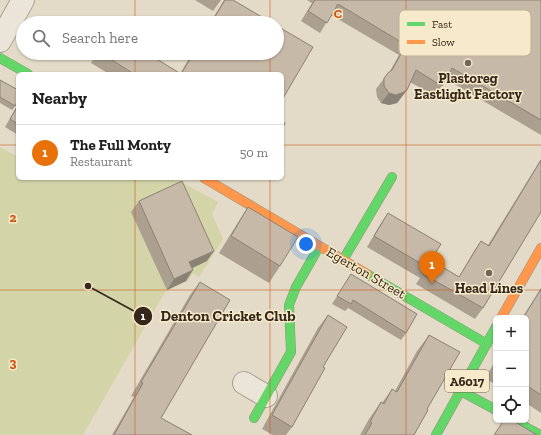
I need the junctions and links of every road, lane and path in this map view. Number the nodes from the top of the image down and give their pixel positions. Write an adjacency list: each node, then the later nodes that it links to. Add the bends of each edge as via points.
1 (23, 0): 2 (street)
2 (0, 41)
3 (0, 58): 4 (main road)
4 (24, 72)
5 (392, 177): 9 (main road)
6 (207, 180): 7 (main road, Egerton Street)
7 (319, 246): 9 (main road, Egerton Street); 15 (main road, via 296,287 290,305 291,352)
8 (541, 248): 10 (main road)
9 (343, 260): 12 (main road, Egerton Street)
10 (503, 315)
11 (493, 332): 12 (main road, A6017)
12 (486, 344): 14 (main road, A6017)
13 (244, 383): 15 (street)
14 (462, 391): 16 (main road); 19 (main road, A6017)
15 (266, 396): 17 (main road)
16 (493, 408)
17 (254, 418)
18 (518, 423): 20 (main road)
19 (436, 435)
20 (540, 435)

